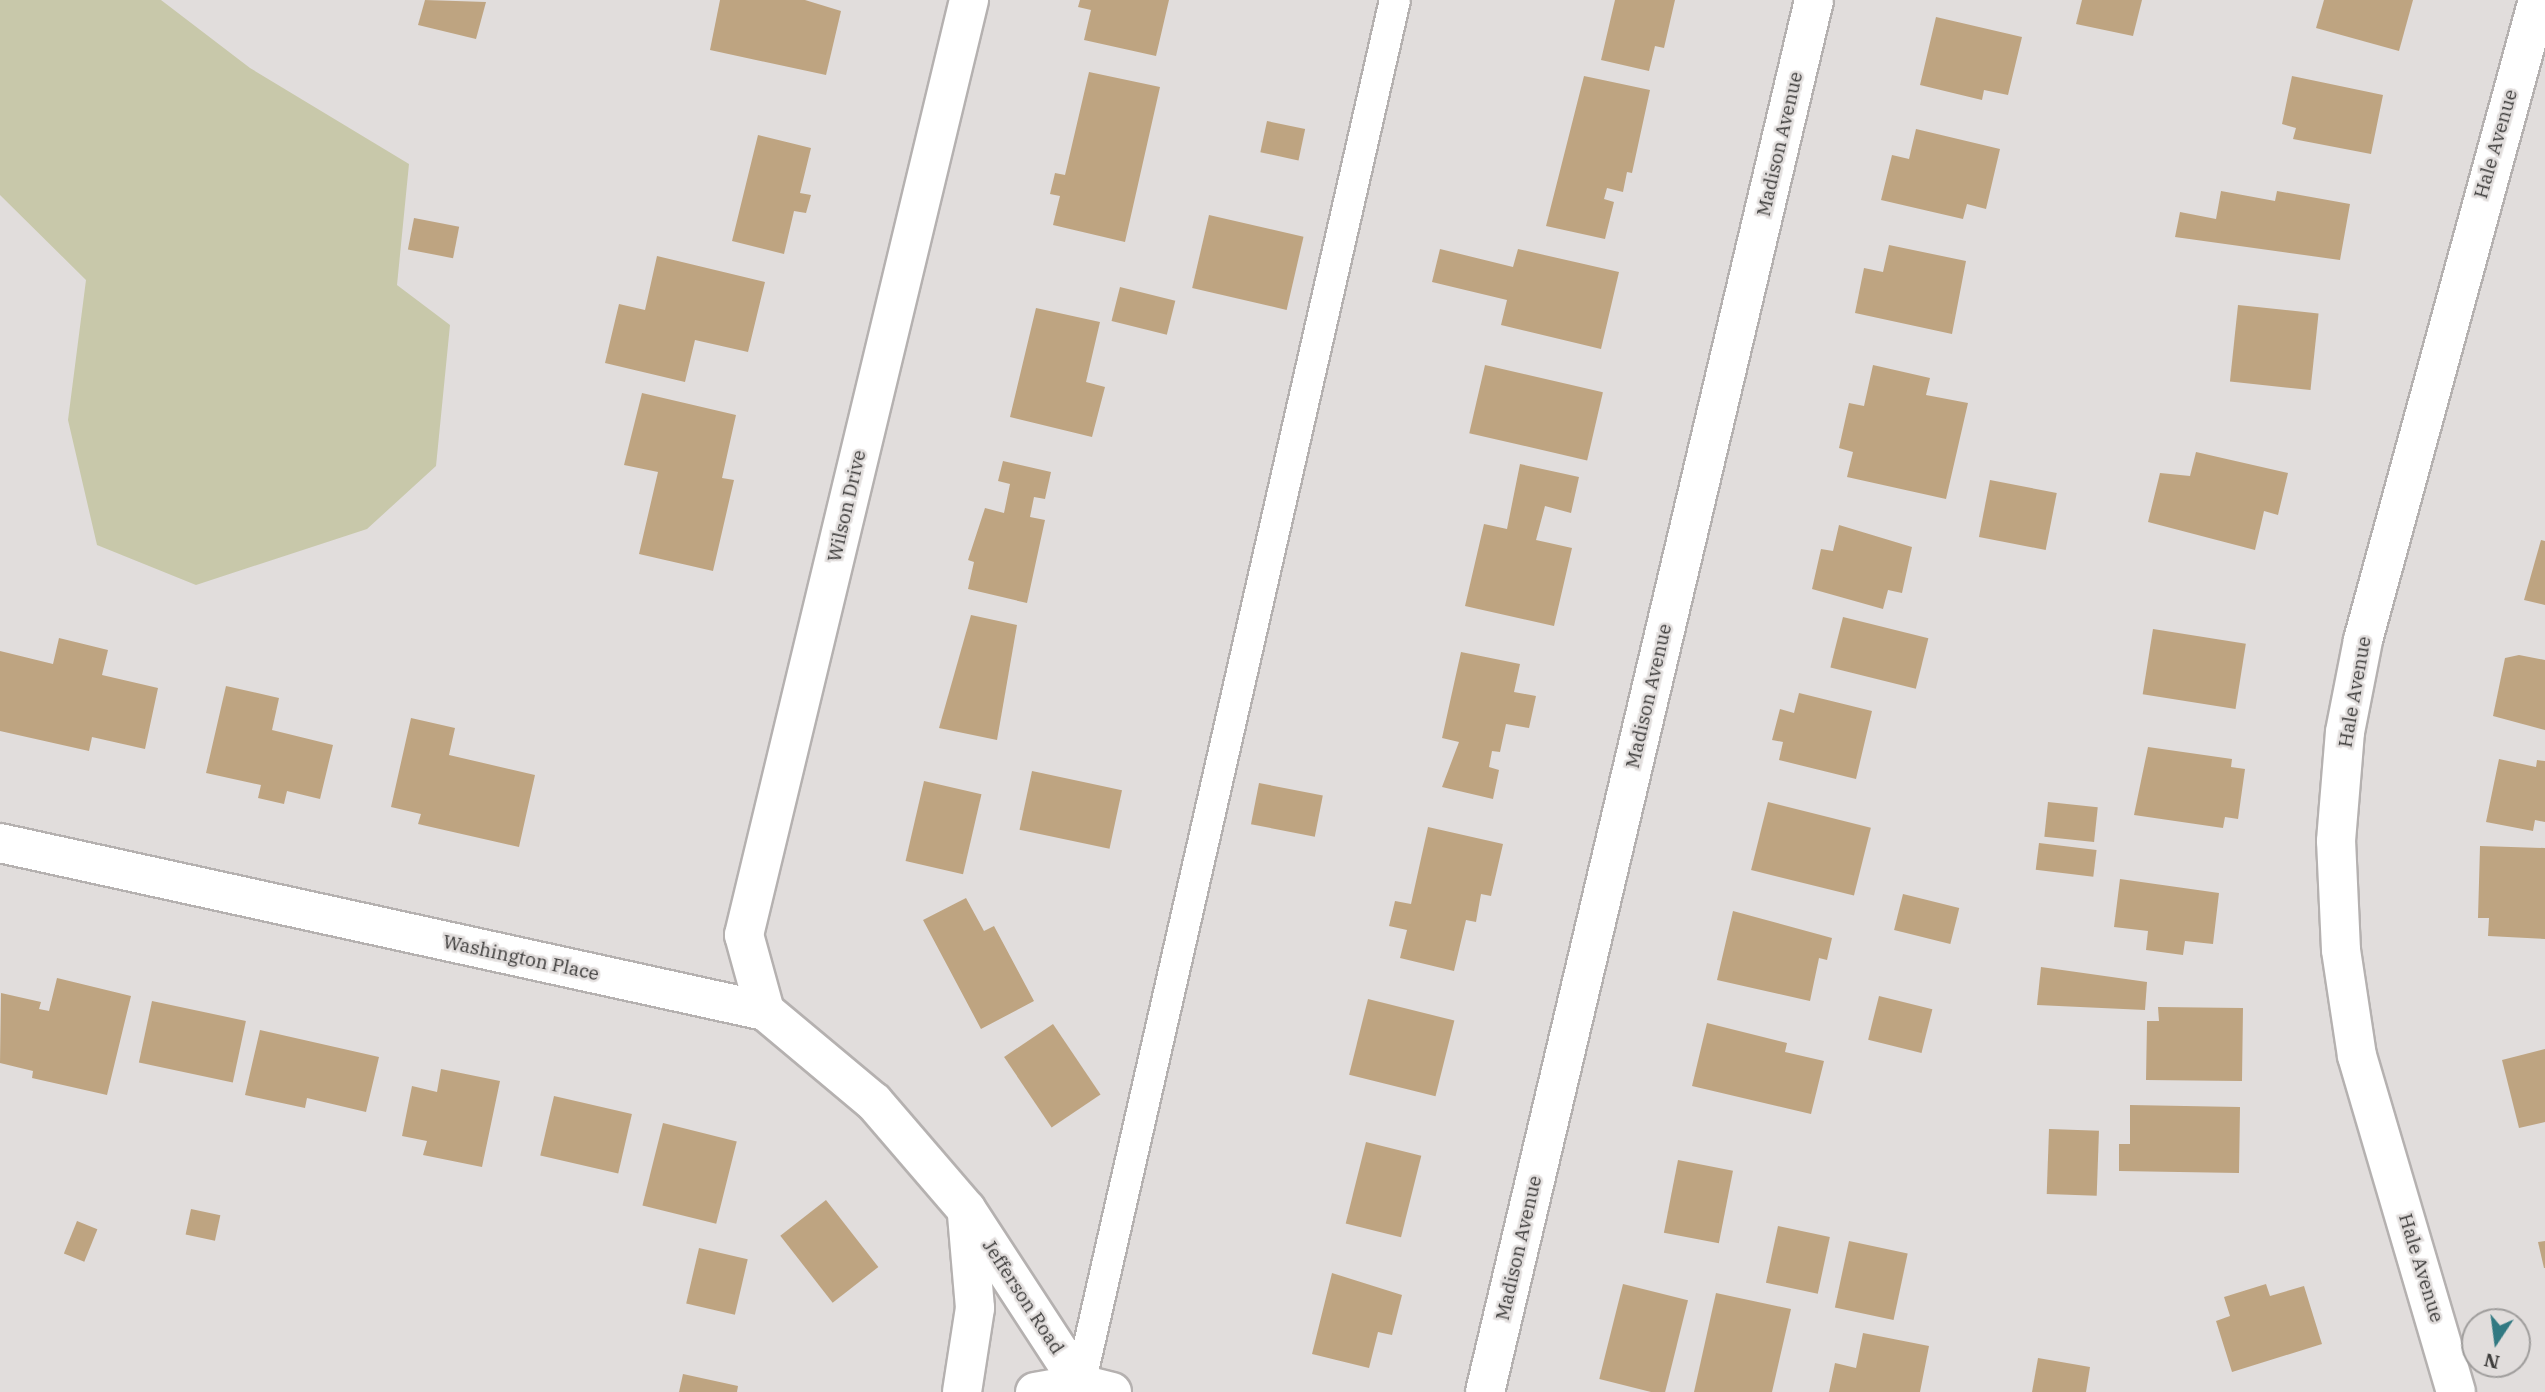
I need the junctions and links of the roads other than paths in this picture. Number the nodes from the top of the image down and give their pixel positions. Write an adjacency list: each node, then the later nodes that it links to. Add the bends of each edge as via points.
1 (969, 0): 6 (street, Wilson Drive, via 744,935)
2 (1395, 0): 8 (lane)
3 (1814, 0): 11 (street, Madison Avenue)
4 (2538, 0): 12 (street, Hale Avenue, via 2363,640 2345,732 2336,841 2341,950 2357,1056)
5 (0, 843): 6 (street, Washington Place)
6 (765, 1011): 7 (street, Washington Place, via 874,1102)
7 (967, 1209): 8 (street, Jefferson Road); 9 (street, via 975,1308)
8 (1096, 1388): 10 (street)
9 (961, 1392)
10 (1035, 1392)
11 (1485, 1392)
12 (2456, 1392)

